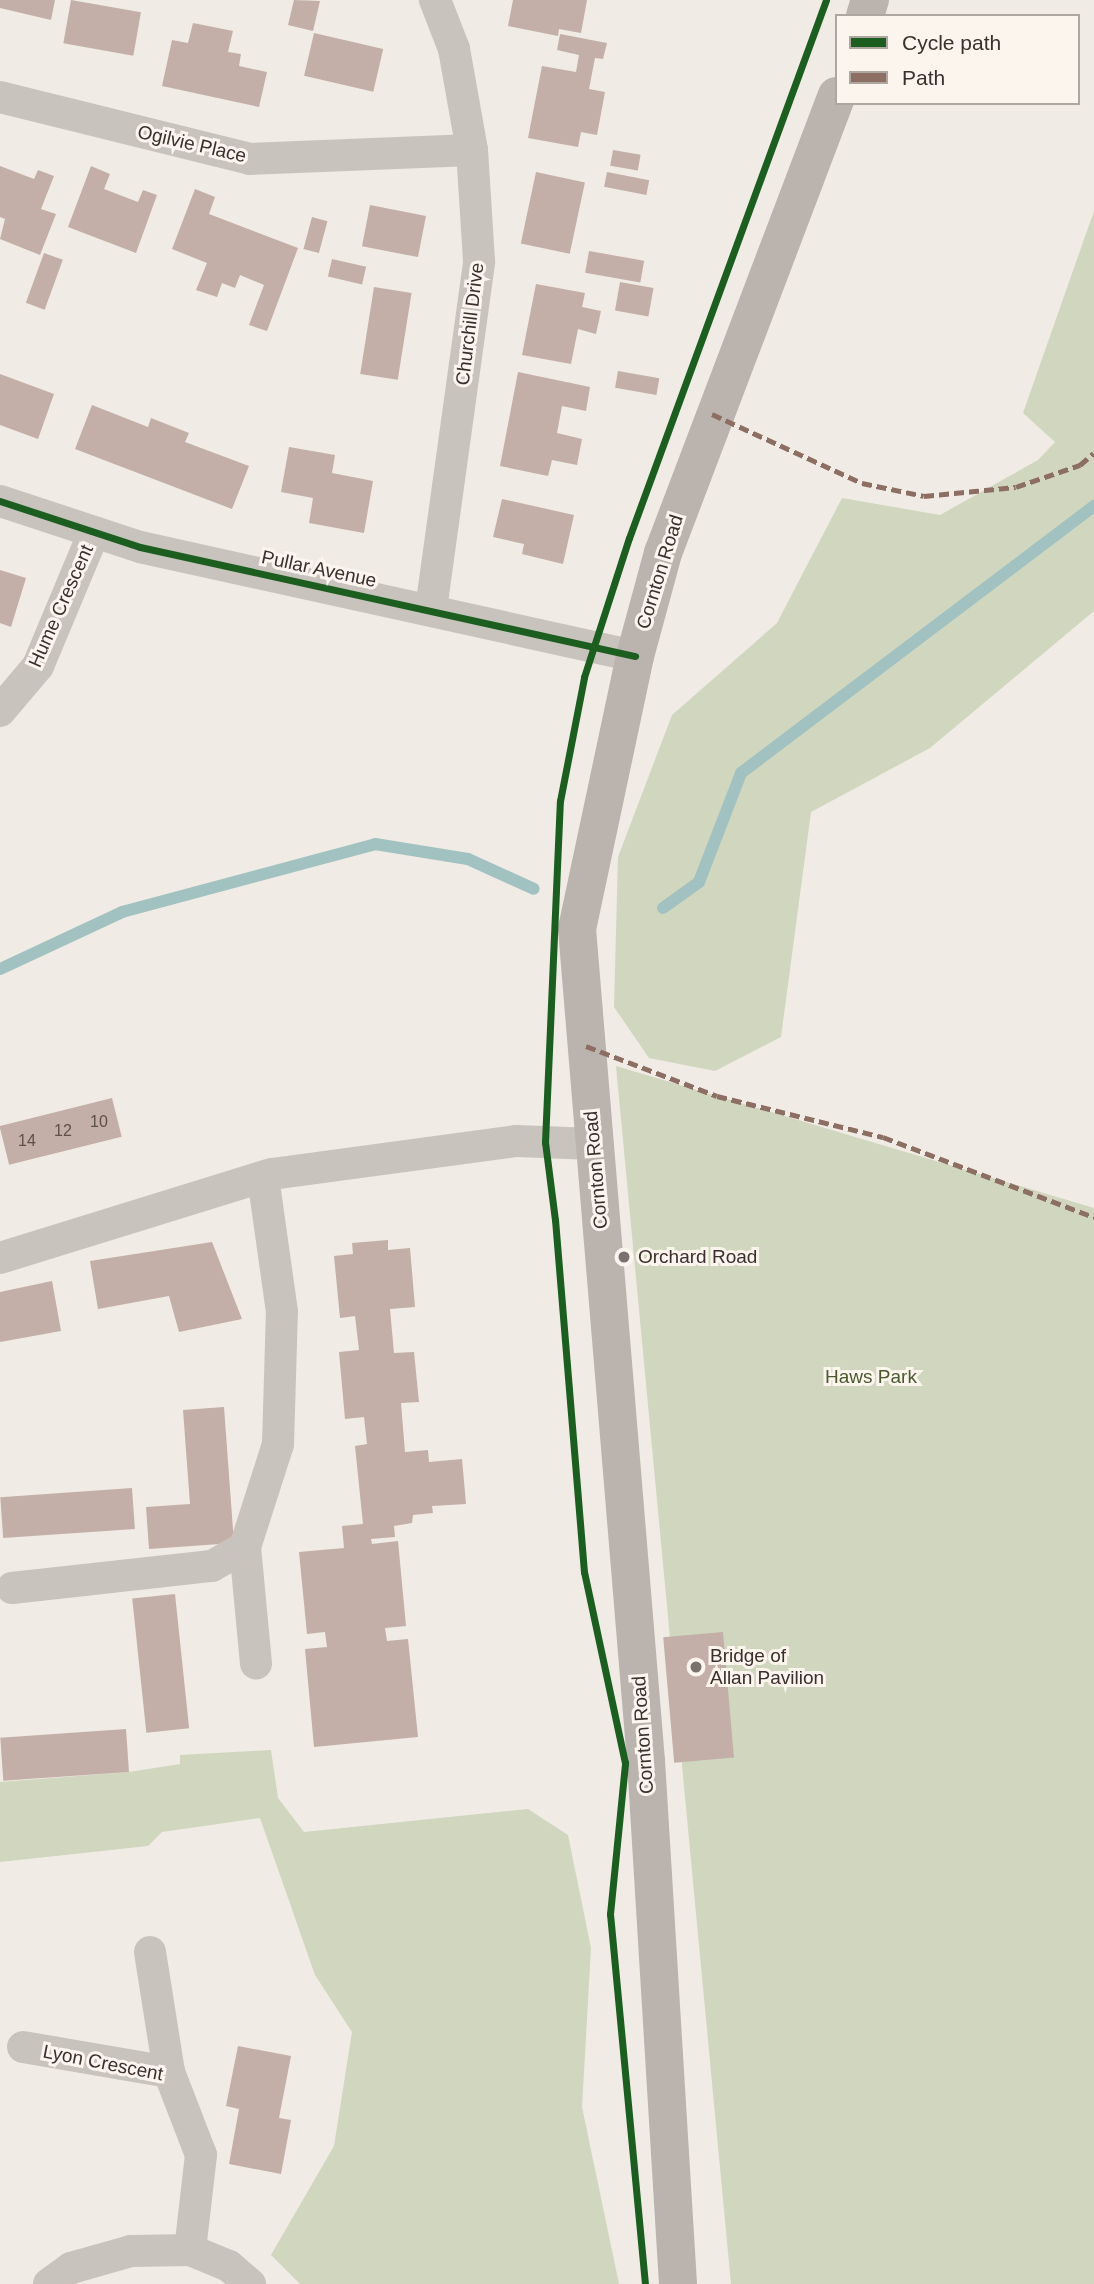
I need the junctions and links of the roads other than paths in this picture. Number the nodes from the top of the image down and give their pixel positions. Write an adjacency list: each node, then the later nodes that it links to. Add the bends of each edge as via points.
1 (435, 0): 4 (street, Churchill Drive, via 454,49)
2 (0, 97): 4 (street, Ogilvie Place, via 250,159)
3 (835, 101): 8 (main road, Cornton Road, via 699,452 663,554)
4 (472, 150): 7 (street, Churchill Drive, via 479,261)
5 (0, 500): 6 (street, Pullar Avenue)
6 (94, 531): 7 (street, Pullar Avenue, via 140,547); 9 (street, Hume Crescent, via 38,666)
7 (431, 609): 8 (street, Pullar Avenue)
8 (635, 656): 10 (main road, Cornton Road, via 577,929)
9 (0, 711)
10 (594, 1144): 11 (street, via 517,1141); 22 (main road, Cornton Road, via 646,1761)
11 (262, 1177): 12 (street); 13 (street, via 282,1312 278,1444)
12 (0, 1258)
13 (246, 1547): 14 (street, via 212,1566); 15 (street)
14 (12, 1588)
15 (256, 1663)
16 (150, 1952): 18 (street)
17 (23, 2047): 18 (street, Lyon Crescent)
18 (169, 2072): 19 (street, Lyon Crescent, via 201,2155)
19 (190, 2250): 20 (street, via 131,2252 71,2268); 21 (street, via 229,2266)
20 (49, 2284)
21 (250, 2284)
22 (678, 2284)

